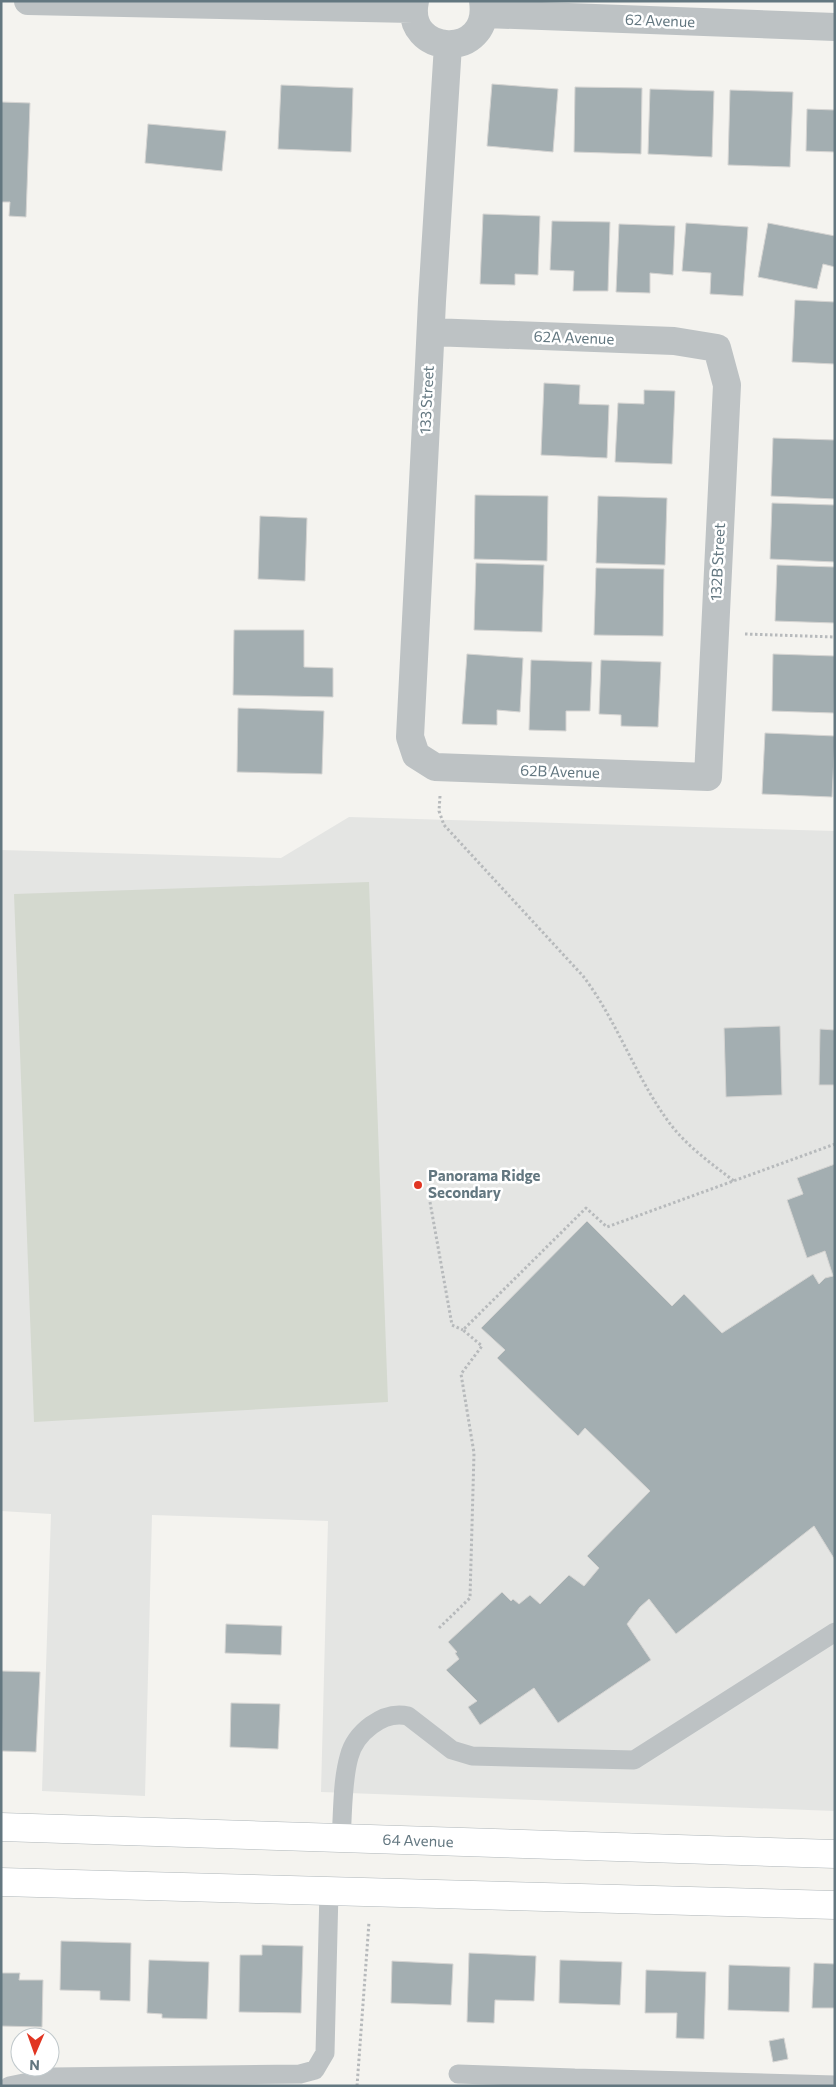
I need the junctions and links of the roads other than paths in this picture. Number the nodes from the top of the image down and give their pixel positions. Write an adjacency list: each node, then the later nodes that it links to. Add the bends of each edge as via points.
1 (28, 1): 2 (street)
2 (414, 5): 5 (street, via 415,20 428,38)
3 (484, 8): 4 (street, 62 Avenue); 5 (street, via 478,30 460,44)
4 (835, 27)
5 (448, 45): 6 (street, 133 Street)
6 (430, 332): 7 (street, 62A Avenue, via 674,341); 8 (street, 133 Street, via 410,737)
7 (716, 348): 9 (street, 132B Street, via 727,385)
8 (416, 755): 9 (street, 62B Avenue, via 436,767)
9 (708, 777)
10 (835, 1632): 12 (lane, via 634,1760 472,1756 452,1750 408,1716 400,1714 380,1719 366,1730 349,1755)
11 (1, 1827): 12 (main road, 64 Avenue)
12 (341, 1838): 13 (main road, 64 Avenue)
13 (835, 1854)
14 (1, 1882): 15 (main road)
15 (329, 1891): 16 (main road); 20 (lane, via 325,2053 314,2070 290,2074 52,2077)
16 (835, 1904)
17 (458, 2074): 18 (lane)
18 (574, 2082): 19 (lane)
19 (835, 2085)
20 (9, 2086)

